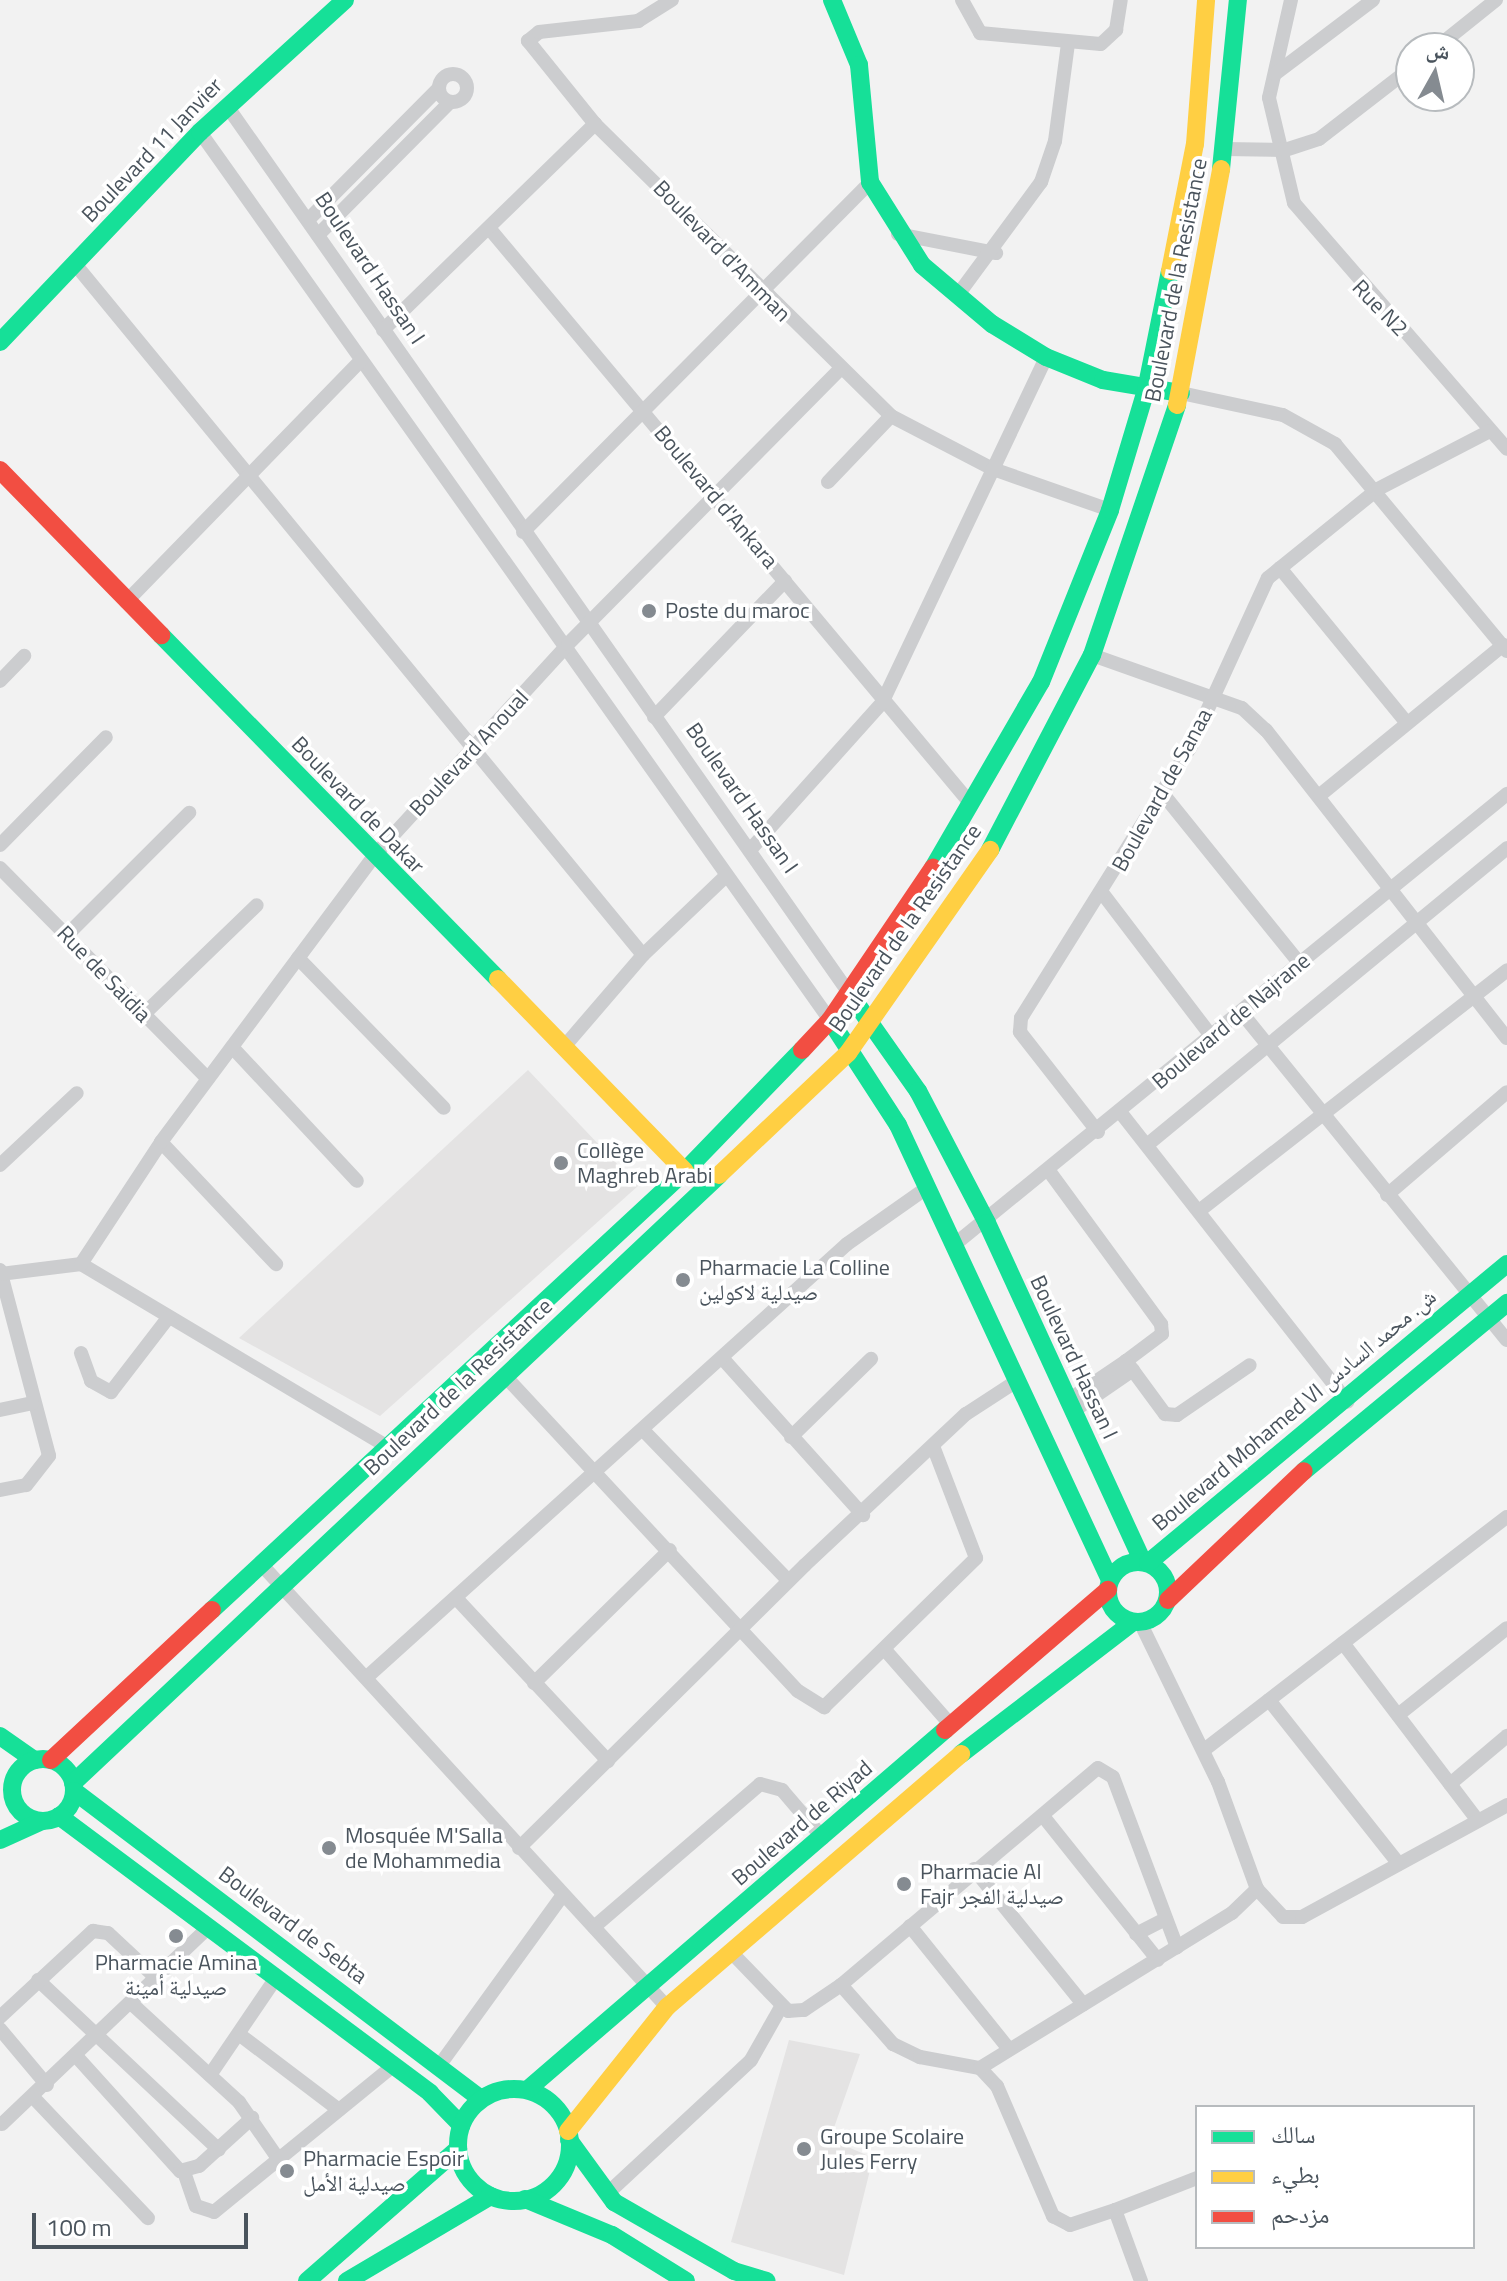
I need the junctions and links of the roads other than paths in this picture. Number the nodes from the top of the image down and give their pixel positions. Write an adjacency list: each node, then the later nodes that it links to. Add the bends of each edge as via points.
1 (345, 0): 17 (main road, Boulevard 11 Janvier)
2 (672, 0): 18 (street, Boulevard d'Amman, via 638,21 539,32 528,41)
3 (832, 0): 24 (main road, via 859,65)
4 (962, 0): 12 (street, via 980,33)
5 (1121, 0): 12 (street, via 1106,42)
6 (1206, 0): 38 (main road, Boulevard de la Resistance, via 1197,137)
7 (1238, 0): 22 (main road, Boulevard de la Resistance)
8 (1291, 0): 13 (street, Rue N2)
9 (1373, 0): 13 (street)
10 (1496, 0): 11 (street)
11 (1456, 32)
12 (1068, 43): 29 (street, via 1055,141 1041,182)
13 (1274, 75): 23 (street, Rue N2, via 1270,112)
14 (1395, 81): 23 (street, via 1336,128)
15 (439, 88): 16 (street); 16 (street, via 451,74 464,79 466,93); 20 (street)
16 (450, 102): 21 (street)
17 (227, 106): 19 (main road, Boulevard 11 Janvier); 25 (street, Boulevard Hassan I)
18 (595, 124): 26 (street); 31 (street, Boulevard d'Amman)
19 (200, 132): 30 (main road, Boulevard 11 Janvier); 36 (street)
20 (392, 135): 21 (street); 25 (street)
21 (405, 147): 28 (street)
22 (1225, 149): 23 (street); 39 (main road, Boulevard de la Resistance)
23 (1285, 150): 42 (street, Rue N2, via 1299,212)
24 (870, 182): 27 (main road); 31 (street)
25 (308, 220): 28 (street, Boulevard Hassan I)
26 (489, 228): 33 (street); 40 (street, Boulevard d'Ankara)
27 (897, 234): 29 (street); 32 (main road)
28 (318, 235): 33 (street, Boulevard Hassan I)
29 (996, 253): 32 (street)
30 (75, 264): 34 (main road, Boulevard 11 Janvier); 46 (street)
31 (761, 290): 37 (street, Boulevard d'Amman); 40 (street)
32 (957, 296): 35 (main road)
33 (383, 330): 51 (street, Boulevard Hassan I)
34 (0, 342)
35 (1046, 357): 38 (main road); 44 (street)
36 (361, 360): 46 (street); 56 (street)
37 (839, 370): 41 (street, Boulevard d'Amman); 49 (street, Boulevard Anoual)
38 (1146, 390): 39 (main road); 50 (main road, Boulevard de la Resistance)
39 (1181, 393): 48 (street, via 1283,415 1335,444); 58 (main road, Boulevard de la Resistance)
40 (645, 411): 49 (street, Boulevard d'Ankara); 51 (street)
41 (891, 416): 44 (street, Boulevard d'Amman); 47 (street)
42 (1490, 431): 43 (street, Rue N2); 48 (street, Boulevard de Sanaa)
43 (1507, 449)
44 (993, 469): 50 (street, Boulevard d'Amman); 62 (street)
45 (0, 470): 54 (main road, Boulevard de Dakar)
46 (251, 478): 54 (street); 66 (street)
47 (828, 482)
48 (1378, 489): 52 (street, Boulevard de Sanaa); 57 (street)
49 (716, 495): 53 (street, Boulevard d'Ankara); 55 (street, Boulevard Anoual)
50 (1110, 510): 70 (main road, Boulevard de la Resistance, via 1041,682)
51 (523, 532): 55 (street, Boulevard Hassan I)
52 (1280, 568): 61 (street, Boulevard de Sanaa, via 1259,593); 64 (street)
53 (785, 581): 62 (street, Boulevard d'Ankara); 63 (street)
54 (126, 602): 75 (main road, Boulevard de Dakar)
55 (588, 625): 56 (street, Boulevard Anoual); 63 (street, Boulevard Hassan I)
56 (568, 644): 66 (street, Boulevard Anoual); 77 (street)
57 (1505, 648): 64 (street)
58 (1092, 655): 61 (street); 92 (main road, Boulevard de la Resistance, via 990,850)
59 (24, 656): 60 (street)
60 (0, 681)
61 (1211, 701): 67 (street, Boulevard de Sanaa); 69 (street, via 1242,708)
62 (882, 703): 70 (street, Boulevard d'Ankara); 74 (street)
63 (654, 717): 74 (street, Boulevard Hassan I)
64 (1407, 723): 69 (street)
65 (106, 737): 72 (street)
66 (472, 748): 75 (street, Boulevard Anoual); 83 (street)
67 (1163, 794): 79 (street, Boulevard de Sanaa); 85 (street)
68 (1507, 794): 78 (street, Boulevard de Najrane)
69 (1320, 795): 78 (street)
70 (971, 804): 87 (main road, Boulevard de la Resistance)
71 (189, 813): 82 (street)
72 (0, 845)
73 (1507, 848): 81 (street)
74 (750, 850): 87 (street, Boulevard Hassan I)
75 (374, 856): 84 (street, Boulevard Anoual); 97 (main road, Boulevard de Dakar)
76 (0, 868): 82 (street, Rue de Saidia)
77 (726, 876): 83 (street); 91 (street)
78 (1389, 891): 81 (street); 85 (street, Boulevard de Najrane)
79 (1103, 894): 93 (street); 105 (street, Boulevard de Sanaa, via 1019,1025)
80 (257, 905): 90 (street)
81 (1415, 925): 88 (street); 95 (street)
82 (67, 935): 90 (street, Rue de Saidia)
83 (643, 955): 97 (street)
84 (298, 958): 96 (street, Boulevard Anoual); 102 (street)
85 (1300, 964): 89 (street, Boulevard de Najrane)
86 (1507, 970): 88 (street)
87 (849, 993): 91 (main road, Boulevard de la Resistance); 92 (main road, Boulevard Hassan I)
88 (1473, 998): 94 (street); 104 (street)
89 (1241, 1012): 93 (street, Boulevard de Najrane); 95 (street)
90 (143, 1015): 99 (street, Rue de Saidia)
91 (830, 1020): 98 (main road); 109 (main road, Boulevard de la Resistance)
92 (870, 1024): 98 (main road, Boulevard de la Resistance); 115 (main road, Boulevard Hassan I, via 918,1091)
93 (1211, 1036): 103 (street, Boulevard de Najrane)
94 (1507, 1038)
95 (1266, 1044): 104 (street); 107 (street)
96 (232, 1047): 99 (street, Boulevard Anoual); 111 (street)
97 (563, 1048): 109 (main road, Boulevard de Dakar)
98 (848, 1053): 112 (main road, via 898,1125); 131 (main road, Boulevard de la Resistance)
99 (208, 1079): 106 (street, Boulevard Anoual)
100 (1507, 1092): 113 (street)
101 (77, 1093): 108 (street)
102 (444, 1108)
103 (1121, 1113): 105 (street, Boulevard de Najrane); 107 (street)
104 (1325, 1113): 113 (street); 114 (street)
105 (1098, 1132): 110 (street, Boulevard de Najrane)
106 (161, 1142): 117 (street, Boulevard Anoual); 118 (street)
107 (1147, 1145): 114 (street)
108 (0, 1165)
109 (685, 1171): 139 (main road, Boulevard de la Resistance)
110 (1049, 1171): 115 (street, Boulevard de Najrane); 130 (street, via 1161,1324 1162,1334)
111 (357, 1181)
112 (928, 1187): 116 (main road); 127 (street, via 847,1244)
113 (1387, 1195): 121 (street)
114 (1199, 1211): 133 (street)
115 (987, 1223): 116 (street, Boulevard de Najrane); 135 (main road, Boulevard Hassan I)
116 (954, 1245): 132 (main road)
117 (81, 1264): 120 (street); 123 (street)
118 (276, 1264)
119 (1507, 1264): 121 (main road, Boulevard Mohamed VI ش. محمد السادس)
120 (1, 1273): 134 (street)
121 (1468, 1297): 124 (street); 133 (main road, Boulevard Mohamed VI ش. محمد السادس)
122 (1507, 1303): 124 (main road)
123 (168, 1318): 126 (street, via 111,1392 91,1381); 139 (street)
124 (1489, 1318): 125 (street); 152 (main road, via 1319,1457)
125 (1507, 1340)
126 (81, 1353)
127 (723, 1359): 137 (street); 138 (street)
128 (871, 1359): 138 (street)
129 (1250, 1365): 130 (street, via 1170,1416)
130 (1130, 1366): 135 (street)
131 (505, 1376): 141 (street); 149 (main road, Boulevard de la Resistance)
132 (1015, 1382): 140 (street); 150 (main road)
133 (1348, 1402): 146 (main road, Boulevard Mohamed VI ش. محمد السادس)
134 (32, 1403): 136 (street); 142 (street, via 49,1460 26,1485)
135 (1069, 1406): 146 (main road, Boulevard Hassan I)
136 (0, 1410)
137 (643, 1430): 141 (street); 148 (street)
138 (791, 1437): 143 (street)
139 (383, 1444): 147 (main road, Boulevard de la Resistance)
140 (933, 1446): 143 (street); 157 (street, via 976,1558)
141 (594, 1475): 145 (street); 151 (street)
142 (0, 1490)
143 (863, 1515): 148 (street)
144 (1507, 1517): 156 (street)
145 (670, 1550): 155 (street); 159 (street)
146 (1146, 1563): 150 (main road, via 1123,1565); 152 (main road, via 1168,1585)
147 (261, 1564): 149 (street); 166 (main road, Boulevard de la Resistance)
148 (788, 1580): 155 (street)
149 (282, 1584): 158 (street); 170 (main road, Boulevard de la Resistance)
150 (1109, 1585): 153 (main road, via 1112,1607); 162 (main road, Boulevard de Riyad)
151 (456, 1598): 158 (street); 159 (street)
152 (1168, 1600): 153 (main road, via 1161,1613)
153 (1136, 1622): 165 (street); 188 (main road, via 967,1749)
154 (1507, 1628): 161 (street)
155 (742, 1629): 157 (street, via 808,1700 824,1707); 167 (street)
156 (1343, 1643): 160 (street); 161 (street)
157 (886, 1651): 162 (street)
158 (367, 1677): 177 (street)
159 (534, 1683): 167 (street)
160 (1269, 1700): 165 (street); 178 (street)
161 (1398, 1715): 169 (street)
162 (950, 1724): 175 (main road, Boulevard de Riyad)
163 (0, 1736): 166 (main road)
164 (1507, 1736): 169 (street)
165 (1204, 1750): 180 (street)
166 (42, 1760): 168 (main road, Boulevard de la Resistance); 170 (main road, Boulevard de Sebta)
167 (608, 1761): 177 (street)
168 (6, 1783): 173 (main road, via 17,1807)
169 (1450, 1784): 174 (street)
170 (74, 1787): 173 (main road, Boulevard de la Resistance); 205 (main road, Boulevard de Sebta)
171 (1507, 1805): 174 (street)
172 (1043, 1816): 179 (street); 182 (street, via 1094,1770 1109,1769); 186 (street)
173 (51, 1819): 176 (main road); 185 (main road)
174 (1478, 1821): 178 (street)
175 (823, 1838): 184 (street, via 782,1790 760,1784); 194 (main road, Boulevard de Riyad)
176 (0, 1840)
177 (519, 1848): 181 (street)
178 (1399, 1864): 180 (street, via 1302,1917 1283,1917)
179 (974, 1869): 183 (street); 196 (street)
180 (1257, 1889): 187 (street)
181 (563, 1895): 184 (street); 205 (street)
182 (1165, 1919): 186 (street); 187 (street)
183 (910, 1926): 193 (street); 203 (street)
184 (594, 1927): 194 (street)
185 (206, 1930): 190 (street); 191 (main road)
186 (1136, 1934): 189 (street)
187 (1177, 1947): 189 (street)
188 (731, 1952): 197 (main road); 198 (street)
189 (1158, 1960): 196 (street)
190 (155, 1977): 192 (street, via 99,1930); 195 (street)
191 (276, 1978): 201 (street); 206 (main road)
192 (38, 1980): 199 (street); 202 (street)
193 (841, 1985): 198 (street, via 804,2010); 207 (street, via 893,2044 920,2057)
194 (649, 1987): 197 (street); 210 (main road, Boulevard de Riyad)
195 (131, 2003): 202 (street); 208 (street)
196 (1083, 2004): 203 (street)
197 (667, 2007): 217 (main road)
198 (781, 2007): 223 (street, via 751,2060)
199 (0, 2017)
200 (0, 2029): 209 (street)
201 (240, 2035): 208 (street); 213 (street)
202 (100, 2036): 204 (street); 219 (street)
203 (1008, 2048): 207 (street)
204 (77, 2057): 209 (street); 221 (street)
205 (439, 2066): 212 (main road, Boulevard de Sebta)
206 (392, 2067): 213 (street); 216 (main road)
207 (980, 2068): 226 (street, via 997,2086 1053,2216 1070,2225)
208 (210, 2075): 214 (street)
209 (47, 2085): 211 (street)
210 (527, 2090): 212 (main road); 217 (main road, via 553,2105)
211 (33, 2097): 215 (street); 227 (street)
212 (481, 2099): 216 (main road)
213 (339, 2110): 220 (street)
214 (252, 2118): 219 (street); 220 (street)
215 (2, 2124)
216 (461, 2125): 218 (main road)
217 (569, 2135): 223 (main road); 225 (main road, via 552,2187)
218 (458, 2149): 224 (main road, via 464,2172); 228 (main road)
219 (219, 2150): 221 (street)
220 (279, 2160): 221 (street, via 209,2214 196,2206)
221 (184, 2172)
222 (1195, 2179): 226 (street)
223 (608, 2193): 231 (main road, via 734,2271)
224 (491, 2196): 225 (main road); 229 (main road)
225 (525, 2199): 230 (main road, via 600,2229)
226 (1115, 2210): 232 (street)
227 (148, 2218)
228 (307, 2281)
229 (347, 2281)
230 (686, 2281)
231 (767, 2281)
232 (1141, 2281)

